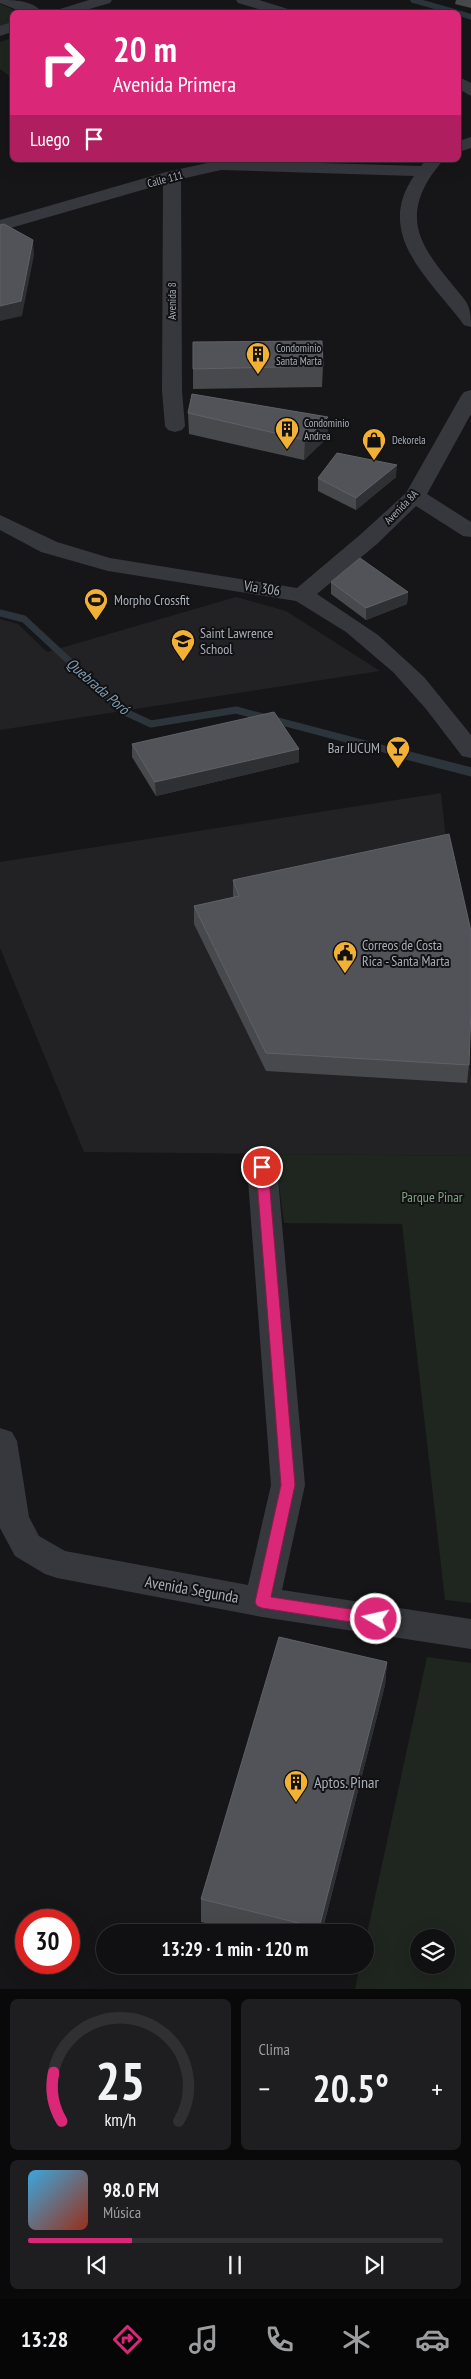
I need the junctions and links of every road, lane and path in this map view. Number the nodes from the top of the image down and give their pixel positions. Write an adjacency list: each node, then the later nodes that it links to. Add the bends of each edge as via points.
1 (5, 0): 4 (street)
2 (106, 0): 5 (street)
3 (243, 0): 6 (street)
4 (29, 10)
5 (72, 10)
6 (276, 10)
7 (430, 165): 8 (street, Calle 111, via 221,166); 10 (street, via 410,203 408,227 416,250)
8 (172, 176): 9 (street, Calle 111); 12 (street, Avenida 8, via 172,391)
9 (0, 226)
10 (471, 321)
11 (471, 396): 13 (street, Avenida 8A)
12 (175, 426)
13 (415, 496): 15 (street); 16 (street, Avenida 8A)
14 (0, 521): 16 (street, Vía 306, via 49,547 108,564)
15 (471, 531)
16 (302, 595): 17 (street, Vía 306, via 329,610 391,657 429,696)
17 (471, 751)
18 (262, 1167): 20 (street, via 288,1485)
19 (0, 1441): 20 (street, Avenida Segunda, via 12,1518 27,1546 56,1564)
20 (262, 1602): 21 (street, Avenida Segunda)
21 (471, 1634)

